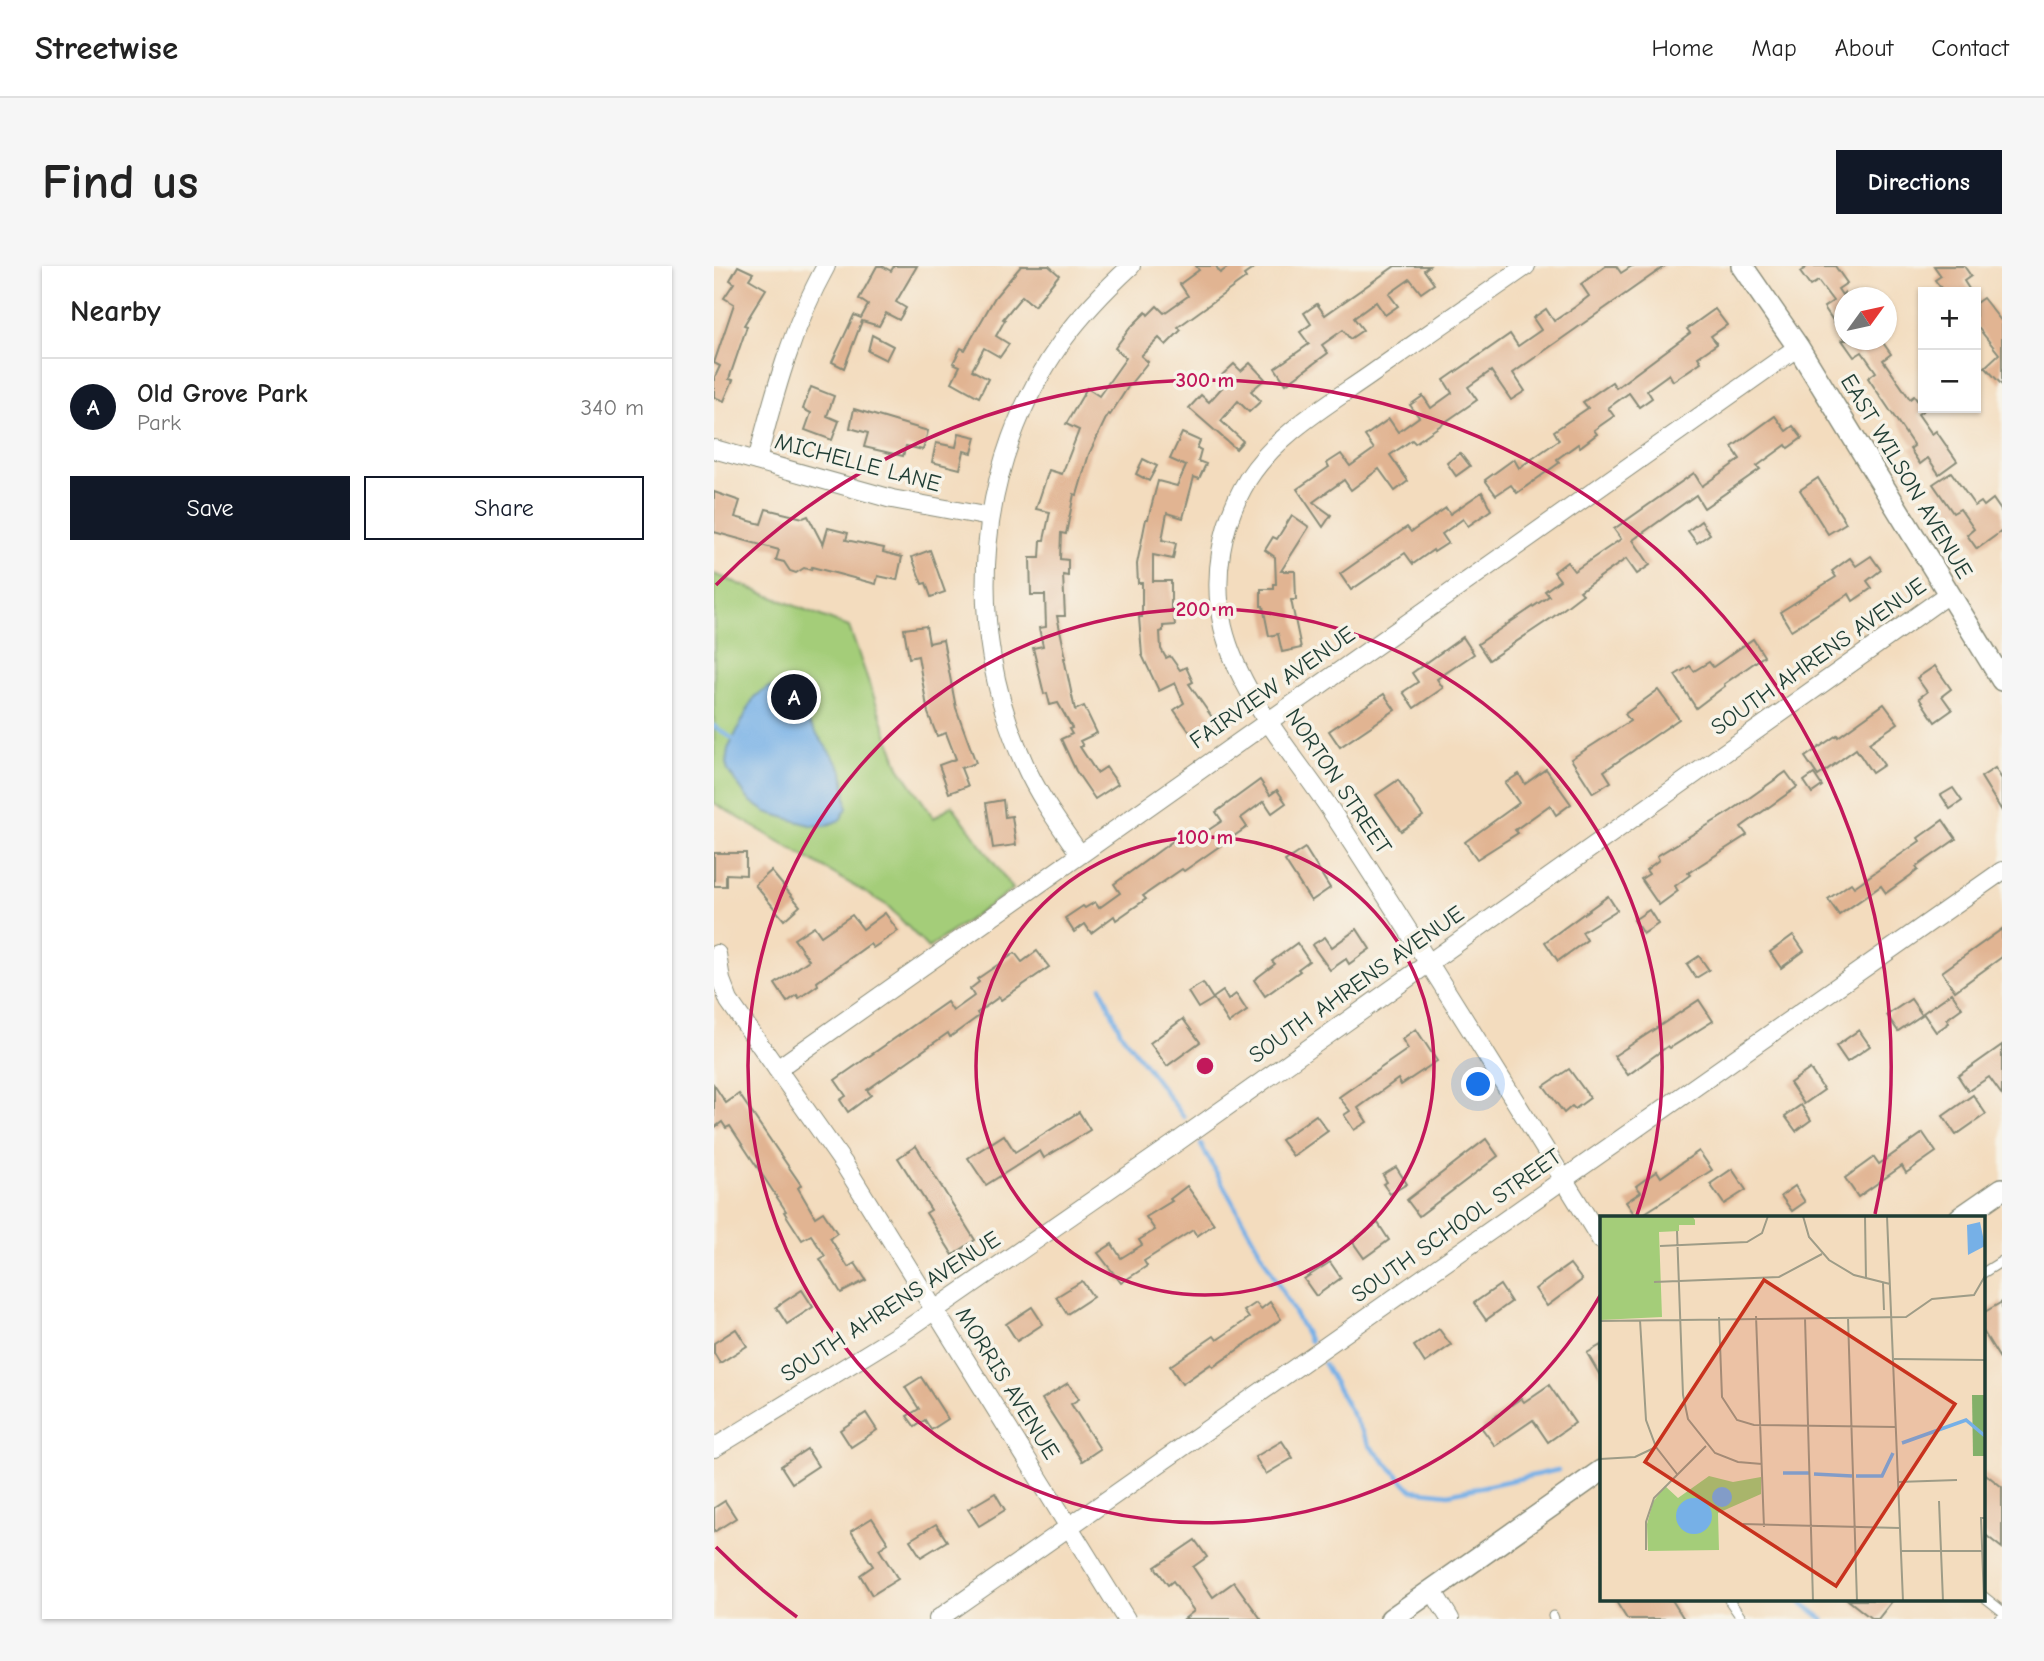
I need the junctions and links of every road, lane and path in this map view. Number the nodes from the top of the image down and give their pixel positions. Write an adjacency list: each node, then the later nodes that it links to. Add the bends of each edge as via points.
1 (1131, 266): 8 (street, via 1086,312 1033,389 1008,447)
2 (1525, 266): 11 (street, NORTON STREET, via 1299,426 1263,459 1238,499 1222,541 1218,590 1224,628 1247,687)
3 (1742, 266): 5 (street, EAST WILSON AVENUE)
4 (820, 268): 7 (street, via 786,357)
5 (1798, 348): 9 (street, EAST WILSON AVENUE); 11 (street, FAIRVIEW AVENUE)
6 (714, 449): 7 (street, MICHELLE LANE)
7 (757, 461): 8 (street, MICHELLE LANE, via 892,499)
8 (990, 517): 12 (street, via 986,620 998,689 1024,764)
9 (1948, 594): 10 (street, EAST WILSON AVENUE); 15 (street, SOUTH AHRENS AVENUE)
10 (2000, 672)
11 (1268, 719): 12 (street, FAIRVIEW AVENUE); 15 (street, NORTON STREET)
12 (1079, 853): 16 (street, FAIRVIEW AVENUE)
13 (2002, 871): 17 (street, SOUTH SCHOOL STREET)
14 (717, 954): 16 (street, MORRIS AVENUE, via 729,1001)
15 (1428, 963): 17 (street, NORTON STREET); 23 (street, SOUTH AHRENS AVENUE)
16 (777, 1069): 23 (street, MORRIS AVENUE, via 844,1164)
17 (1563, 1179): 20 (street, NORTON STREET); 26 (street, SOUTH SCHOOL STREET)
18 (2002, 1189): 19 (street)
19 (1963, 1216)
20 (1600, 1238)
21 (2002, 1261): 22 (lane)
22 (1984, 1272)
23 (934, 1310): 24 (street, SOUTH AHRENS AVENUE); 26 (street, MORRIS AVENUE)
24 (714, 1448)
25 (1600, 1472): 27 (street)
26 (1068, 1528): 31 (street, SOUTH SCHOOL STREET); 32 (street, MORRIS AVENUE)
27 (1432, 1590): 33 (street); 34 (street)
28 (1984, 1597): 30 (lane)
29 (1730, 1602): 35 (lane)
30 (2002, 1611)
31 (938, 1619)
32 (1126, 1619)
33 (1391, 1619)
34 (1450, 1619)
35 (1742, 1619)

